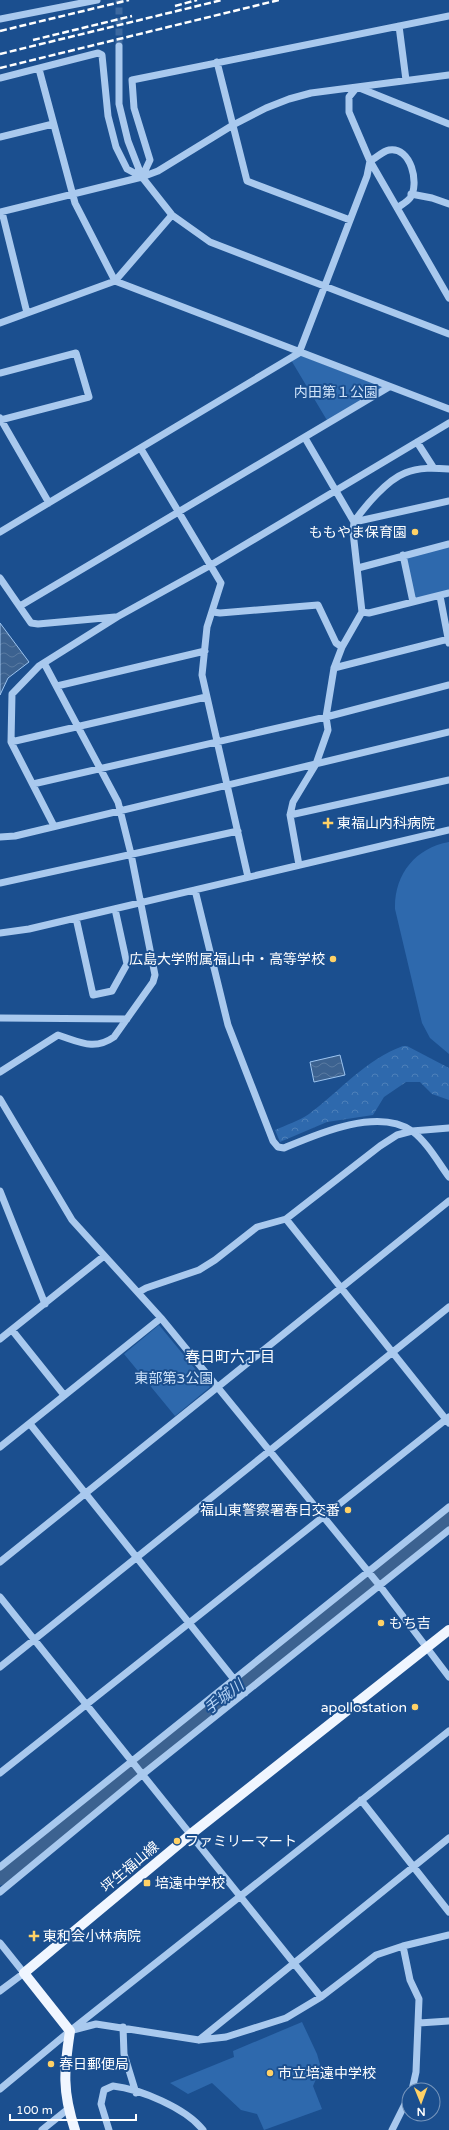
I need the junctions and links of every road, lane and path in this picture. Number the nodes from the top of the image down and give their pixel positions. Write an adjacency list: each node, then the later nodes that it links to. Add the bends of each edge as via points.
1 (97, 0): 3 (street)
2 (449, 16): 4 (street)
3 (0, 19)
4 (399, 26): 6 (street); 10 (street)
5 (119, 46): 17 (street, via 119,104 128,141)
6 (217, 62): 14 (street); 17 (street, via 132,80 134,108 150,160)
7 (39, 69): 9 (street); 12 (street); 17 (street, via 98,53 102,55 108,116 116,147 127,169)
8 (449, 75): 10 (street)
9 (0, 78)
10 (406, 80): 11 (street)
11 (357, 87): 13 (street); 14 (street, via 311,92 266,108); 16 (street, via 349,97 349,112)
12 (53, 124): 15 (street); 19 (street)
13 (449, 124)
14 (233, 125): 17 (street, via 158,171); 24 (street, via 246,181)
15 (0, 137)
16 (370, 161): 18 (street, via 388,150 399,150 406,155 414,179); 21 (street); 24 (street)
17 (142, 177): 19 (street); 23 (street)
18 (411, 194): 20 (street); 21 (street, via 410,198)
19 (72, 195): 22 (street); 25 (street)
20 (449, 204)
21 (397, 208): 27 (street)
22 (1, 212): 28 (street)
23 (172, 216): 25 (street); 26 (street, via 210,242)
24 (350, 220): 26 (street)
25 (115, 282): 28 (street); 31 (street)
26 (324, 286): 30 (street); 31 (street)
27 (449, 298)
28 (26, 313): 29 (street)
29 (0, 323)
30 (449, 334)
31 (299, 353): 33 (street); 39 (street)
32 (0, 374): 35 (street, via 76,353 89,397)
33 (389, 387): 34 (street); 37 (street)
34 (449, 409)
35 (0, 419): 44 (street)
36 (449, 423): 38 (street)
37 (305, 438): 42 (street); 45 (street)
38 (417, 442): 40 (street); 42 (street)
39 (142, 449): 44 (street); 45 (street)
40 (433, 468): 41 (street); 46 (street, via 405,472 370,500)
41 (449, 469)
42 (335, 490): 46 (street); 50 (street)
43 (449, 500): 46 (street)
44 (49, 503): 47 (street)
45 (180, 511): 50 (street); 56 (street)
46 (354, 522): 51 (street)
47 (0, 532)
48 (449, 544): 49 (street)
49 (403, 555): 51 (street); 55 (street)
50 (211, 566): 57 (street, via 221,583); 59 (street)
51 (358, 568): 58 (street)
52 (0, 578): 56 (street)
53 (449, 594): 54 (street)
54 (440, 596): 55 (street); 60 (street)
55 (413, 602): 58 (street)
56 (20, 606): 59 (street, via 31,623 38,624)
57 (213, 612): 61 (street, via 318,605 336,643); 62 (street, via 207,627)
58 (362, 612): 61 (street)
59 (117, 617): 63 (street)
60 (449, 640): 64 (street)
61 (342, 648): 64 (street)
62 (205, 651): 66 (street); 67 (street, via 202,675)
63 (44, 663): 66 (street); 72 (street, via 12,694)
64 (334, 668): 68 (street)
65 (449, 685): 68 (street)
66 (57, 686): 69 (street)
67 (206, 697): 69 (street); 71 (street)
68 (326, 717): 71 (street); 73 (street, via 328,730)
69 (79, 727): 72 (street); 74 (street)
70 (449, 732): 73 (street)
71 (216, 741): 74 (street); 77 (street)
72 (11, 742): 76 (street)
73 (316, 764): 77 (street); 79 (street, via 293,802)
74 (100, 768): 76 (street); 78 (street)
75 (449, 780): 79 (street)
76 (34, 784): 80 (street)
77 (226, 784): 78 (street); 82 (street)
78 (120, 810): 80 (street); 84 (street)
79 (290, 815): 85 (street)
80 (54, 826): 83 (street, via 15,836)
81 (449, 830): 85 (street)
82 (238, 831): 84 (street); 86 (street)
83 (0, 837)
84 (131, 854): 87 (street); 89 (street)
85 (299, 865): 86 (street)
86 (248, 877): 88 (street)
87 (0, 883)
88 (195, 890): 89 (street); 99 (street, via 228,1025 273,1141 278,1147 284,1148 325,1132 365,1121 403,1126)
89 (141, 903): 90 (street); 94 (street, via 155,975 153,982)
90 (115, 909): 91 (street); 91 (street, via 127,964 112,991 93,995)
91 (76, 918): 92 (street)
92 (0, 933)
93 (0, 1018): 94 (street)
94 (126, 1019): 95 (street, via 114,1037 100,1045 58,1035)
95 (0, 1072)
96 (0, 1099): 97 (street)
97 (2, 1108): 104 (street, via 72,1220)
98 (449, 1128): 99 (street)
99 (412, 1131): 100 (street); 103 (street, via 380,1146)
100 (449, 1176)
101 (0, 1191): 107 (street)
102 (449, 1201): 105 (street)
103 (286, 1219): 105 (street); 106 (street, via 257,1227 200,1270)
104 (104, 1256): 106 (street); 107 (street)
105 (340, 1288): 112 (street); 113 (street)
106 (139, 1292): 109 (street)
107 (45, 1304): 110 (street)
108 (449, 1307): 112 (street)
109 (161, 1318): 113 (street); 114 (street)
110 (12, 1330): 111 (street); 114 (street)
111 (0, 1339)
112 (392, 1353): 115 (street); 118 (street)
113 (217, 1387): 118 (street); 119 (street)
114 (64, 1395): 116 (street)
115 (448, 1420): 121 (street)
116 (30, 1424): 117 (street); 119 (street)
117 (0, 1448)
118 (269, 1452): 121 (street); 123 (street)
119 (85, 1493): 123 (street); 124 (street)
120 (449, 1507): 125 (street)
121 (323, 1517): 125 (street); 128 (street)
122 (449, 1530): 126 (street)
123 (137, 1557): 128 (street); 130 (street)
124 (0, 1562)
125 (369, 1573): 126 (street); 134 (street)
126 (379, 1585): 131 (street); 135 (street)
127 (0, 1597): 130 (street)
128 (189, 1623): 134 (street); 136 (street)
129 (449, 1630): 131 (main road, 坪生福山線)
130 (34, 1640): 132 (street); 136 (street)
131 (426, 1648): 133 (street); 142 (main road, 坪生福山線)
132 (0, 1667)
133 (449, 1676)
134 (235, 1680): 135 (street); 138 (street)
135 (244, 1692): 140 (street)
136 (87, 1704): 138 (street); 139 (street)
137 (449, 1731): 141 (street)
138 (133, 1761): 140 (street); 145 (street)
139 (0, 1773)
140 (142, 1773): 142 (street); 146 (street)
141 (361, 1800): 144 (street); 147 (street)
142 (191, 1834): 147 (street); 153 (main road, 坪生福山線)
143 (449, 1838): 144 (street)
144 (413, 1866): 148 (street); 152 (street)
145 (0, 1867)
146 (0, 1892)
147 (241, 1896): 152 (street); 159 (street)
148 (449, 1912)
149 (449, 1935): 151 (street)
150 (0, 1943): 153 (street)
151 (404, 1946): 155 (street, via 376,1955); 157 (street, via 410,1980 419,1999)
152 (294, 1963): 155 (street); 160 (street)
153 (24, 1973): 154 (street); 159 (main road)
154 (0, 1991)
155 (320, 1997): 160 (street, via 286,2018 226,2037)
156 (449, 2021): 157 (street)
157 (419, 2023): 161 (street)
158 (123, 2027): 159 (street, via 96,2024); 160 (street); 163 (street, via 124,2054)
159 (70, 2030): 162 (street); 164 (main road, via 64,2073)
160 (199, 2040)
161 (414, 2082)
162 (0, 2089)
163 (136, 2093): 168 (street, via 113,2086 104,2090 101,2104); 169 (street, via 153,2097 197,2122)
164 (68, 2109): 166 (street); 167 (main road)
165 (401, 2112): 170 (street)
166 (42, 2130)
167 (75, 2130)
168 (109, 2130)
169 (203, 2130)
170 (392, 2130)

